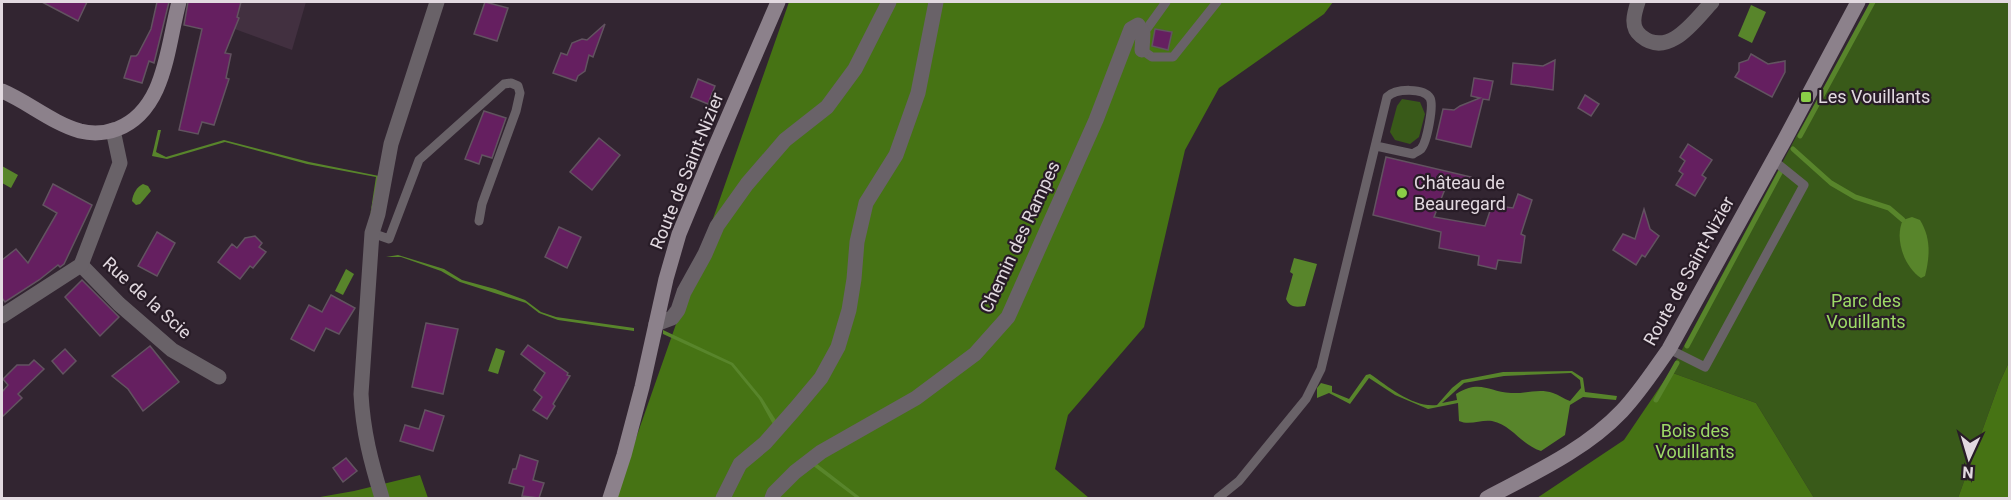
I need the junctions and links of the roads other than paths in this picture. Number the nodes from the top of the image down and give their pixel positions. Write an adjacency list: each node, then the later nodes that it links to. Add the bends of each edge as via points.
1 (179, 2): 14 (main road, via 152,99 142,113)
2 (437, 2): 18 (street, via 391,144)
3 (778, 2): 21 (main road, Route de Saint-Nizier, via 679,234)
4 (889, 2): 21 (street, via 855,69 827,107 785,140 747,184 717,226 678,310 672,318)
5 (936, 2): 26 (street, via 918,93 896,155 866,203 849,310 838,347 821,378 791,415 740,464)
6 (1166, 2): 11 (lane)
7 (1217, 2): 12 (lane, via 1173,57 1152,57)
8 (1638, 2): 9 (street, via 1633,24 1638,34 1649,42 1663,44 1679,36)
9 (1712, 2)
10 (1858, 2): 16 (main road, Route de Saint-Nizier)
11 (1143, 34): 12 (street); 27 (street, Chemin des Rampes, via 1138,25 1131,29 1096,120 1008,317 975,354 916,398 822,452 795,472)
12 (1142, 50)
13 (2, 92): 14 (main road, via 81,131)
14 (113, 130): 19 (street, via 120,163)
15 (1376, 146): 15 (lane, via 1413,154 1421,149 1432,100 1402,89 1392,92 1387,97); 28 (lane, via 1321,369 1306,399 1287,423 1239,481)
16 (1773, 160): 22 (main road, Route de Saint-Nizier); 22 (lane, via 1804,185 1705,367)
17 (479, 221): 18 (lane, via 520,93 518,86 511,83 504,84 419,160 389,239)
18 (372, 233): 24 (street, via 361,394 366,445)
19 (81, 265): 20 (street); 23 (street, Rue de la Scie, via 172,350)
20 (2, 316)
21 (656, 324): 25 (main road, Route de Saint-Nizier)
22 (1669, 349): 29 (main road, Route de Saint-Nizier, via 1635,396 1605,427 1568,454)
23 (219, 377)
24 (382, 498)
25 (610, 498)
26 (723, 498)
27 (772, 498)
28 (1218, 498)
29 (1487, 498)

